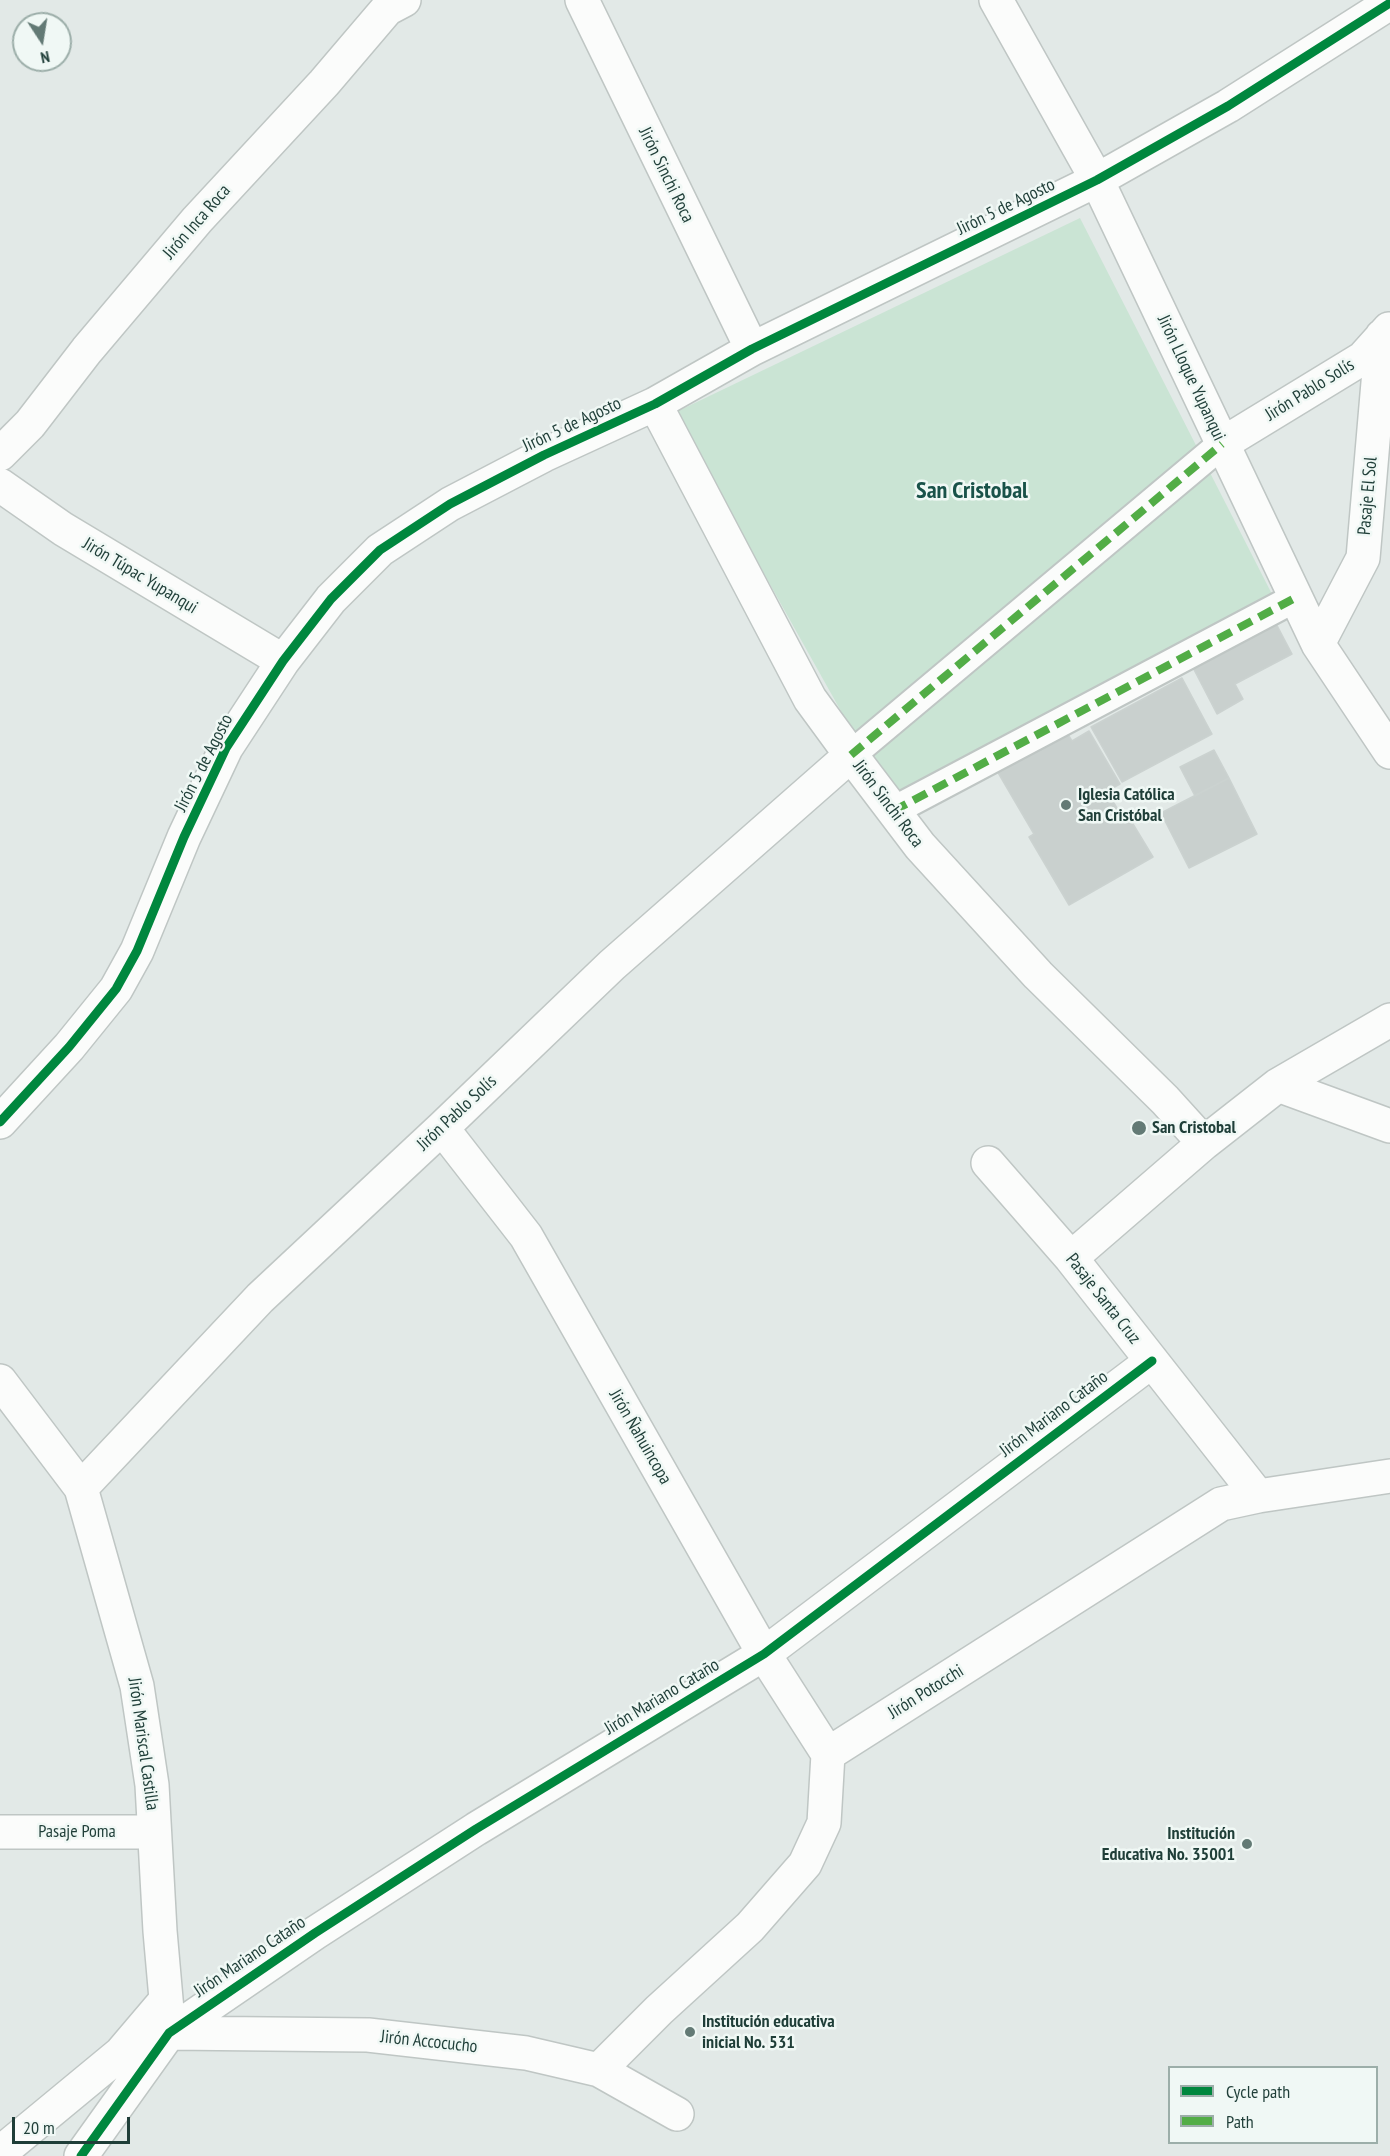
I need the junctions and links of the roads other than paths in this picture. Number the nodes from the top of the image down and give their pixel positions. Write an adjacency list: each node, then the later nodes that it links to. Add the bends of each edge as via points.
1 (404, 0): 10 (street, Jirón Inca Roca, via 387,9 197,220 30,424)
2 (582, 0): 7 (street, Jirón Sinchi Roca)
3 (996, 0): 5 (street, Jirón Lloque Yupanqui)
4 (1390, 3): 5 (street, Jirón 5 de Agosto, via 1228,106)
5 (1097, 180): 7 (street, Jirón 5 de Agosto); 9 (street, Jirón Lloque Yupanqui)
6 (1386, 332): 9 (street, Jirón Pablo Solís, via 1363,358); 13 (street, Pasaje El Sol, via 1363,558)
7 (752, 350): 8 (street, Jirón 5 de Agosto)
8 (655, 404): 14 (street, Jirón 5 de Agosto, via 543,455 450,504 380,550 331,599); 16 (street, Jirón Sinchi Roca, via 810,699)
9 (1222, 444): 12 (street, Jirón Lloque Yupanqui); 16 (street)
10 (0, 454)
11 (0, 485): 14 (street, Jirón Túpac Yupanqui, via 63,529)
12 (1295, 598): 13 (street, Jirón Lloque Yupanqui); 17 (street)
13 (1318, 644): 15 (street, Jirón Lloque Yupanqui)
14 (283, 662): 20 (street, Jirón 5 de Agosto, via 226,748 116,989)
15 (1390, 752)
16 (851, 755): 17 (street, Jirón Sinchi Roca); 22 (street, Jirón Pablo Solís, via 612,965)
17 (893, 811): 23 (street, Jirón Sinchi Roca, via 1038,975)
18 (1390, 1020): 19 (street)
19 (1278, 1085): 21 (street); 23 (street)
20 (0, 1122)
21 (1390, 1126)
22 (442, 1128): 29 (street, Jirón Pablo Solís, via 260,1298); 31 (street, Jirón Ñahuincopa, via 526,1236)
23 (1204, 1143): 25 (street)
24 (988, 1163): 25 (street, Pasaje Santa Cruz)
25 (1071, 1258): 26 (street, Pasaje Santa Cruz)
26 (1152, 1360): 30 (street, Pasaje Santa Cruz); 31 (street, Jirón Mariano Cataño)
27 (0, 1381): 29 (street, Jirón Mariscal Castilla)
28 (1390, 1476): 30 (street, Jirón Potocchi)
29 (81, 1488): 34 (street, Jirón Mariscal Castilla, via 137,1686 152,1785)
30 (1258, 1496): 32 (street, Jirón Potocchi, via 1221,1504)
31 (764, 1654): 32 (street, Jirón Ñahuincopa); 36 (street, Jirón Mariano Cataño, via 476,1829)
32 (828, 1754): 37 (street, via 824,1823 805,1864 750,1927)
33 (0, 1832): 34 (street, Pasaje Poma)
34 (154, 1832): 35 (street, Jirón Mariscal Castilla)
35 (166, 2000): 36 (street, Jirón Mariscal Castilla); 39 (street, via 121,2053)
36 (169, 2033): 37 (street, Jirón Accocucho, via 368,2035 526,2053); 40 (street)
37 (599, 2070): 38 (street, Jirón Accocucho)
38 (676, 2114)
39 (0, 2152)
40 (81, 2156)

